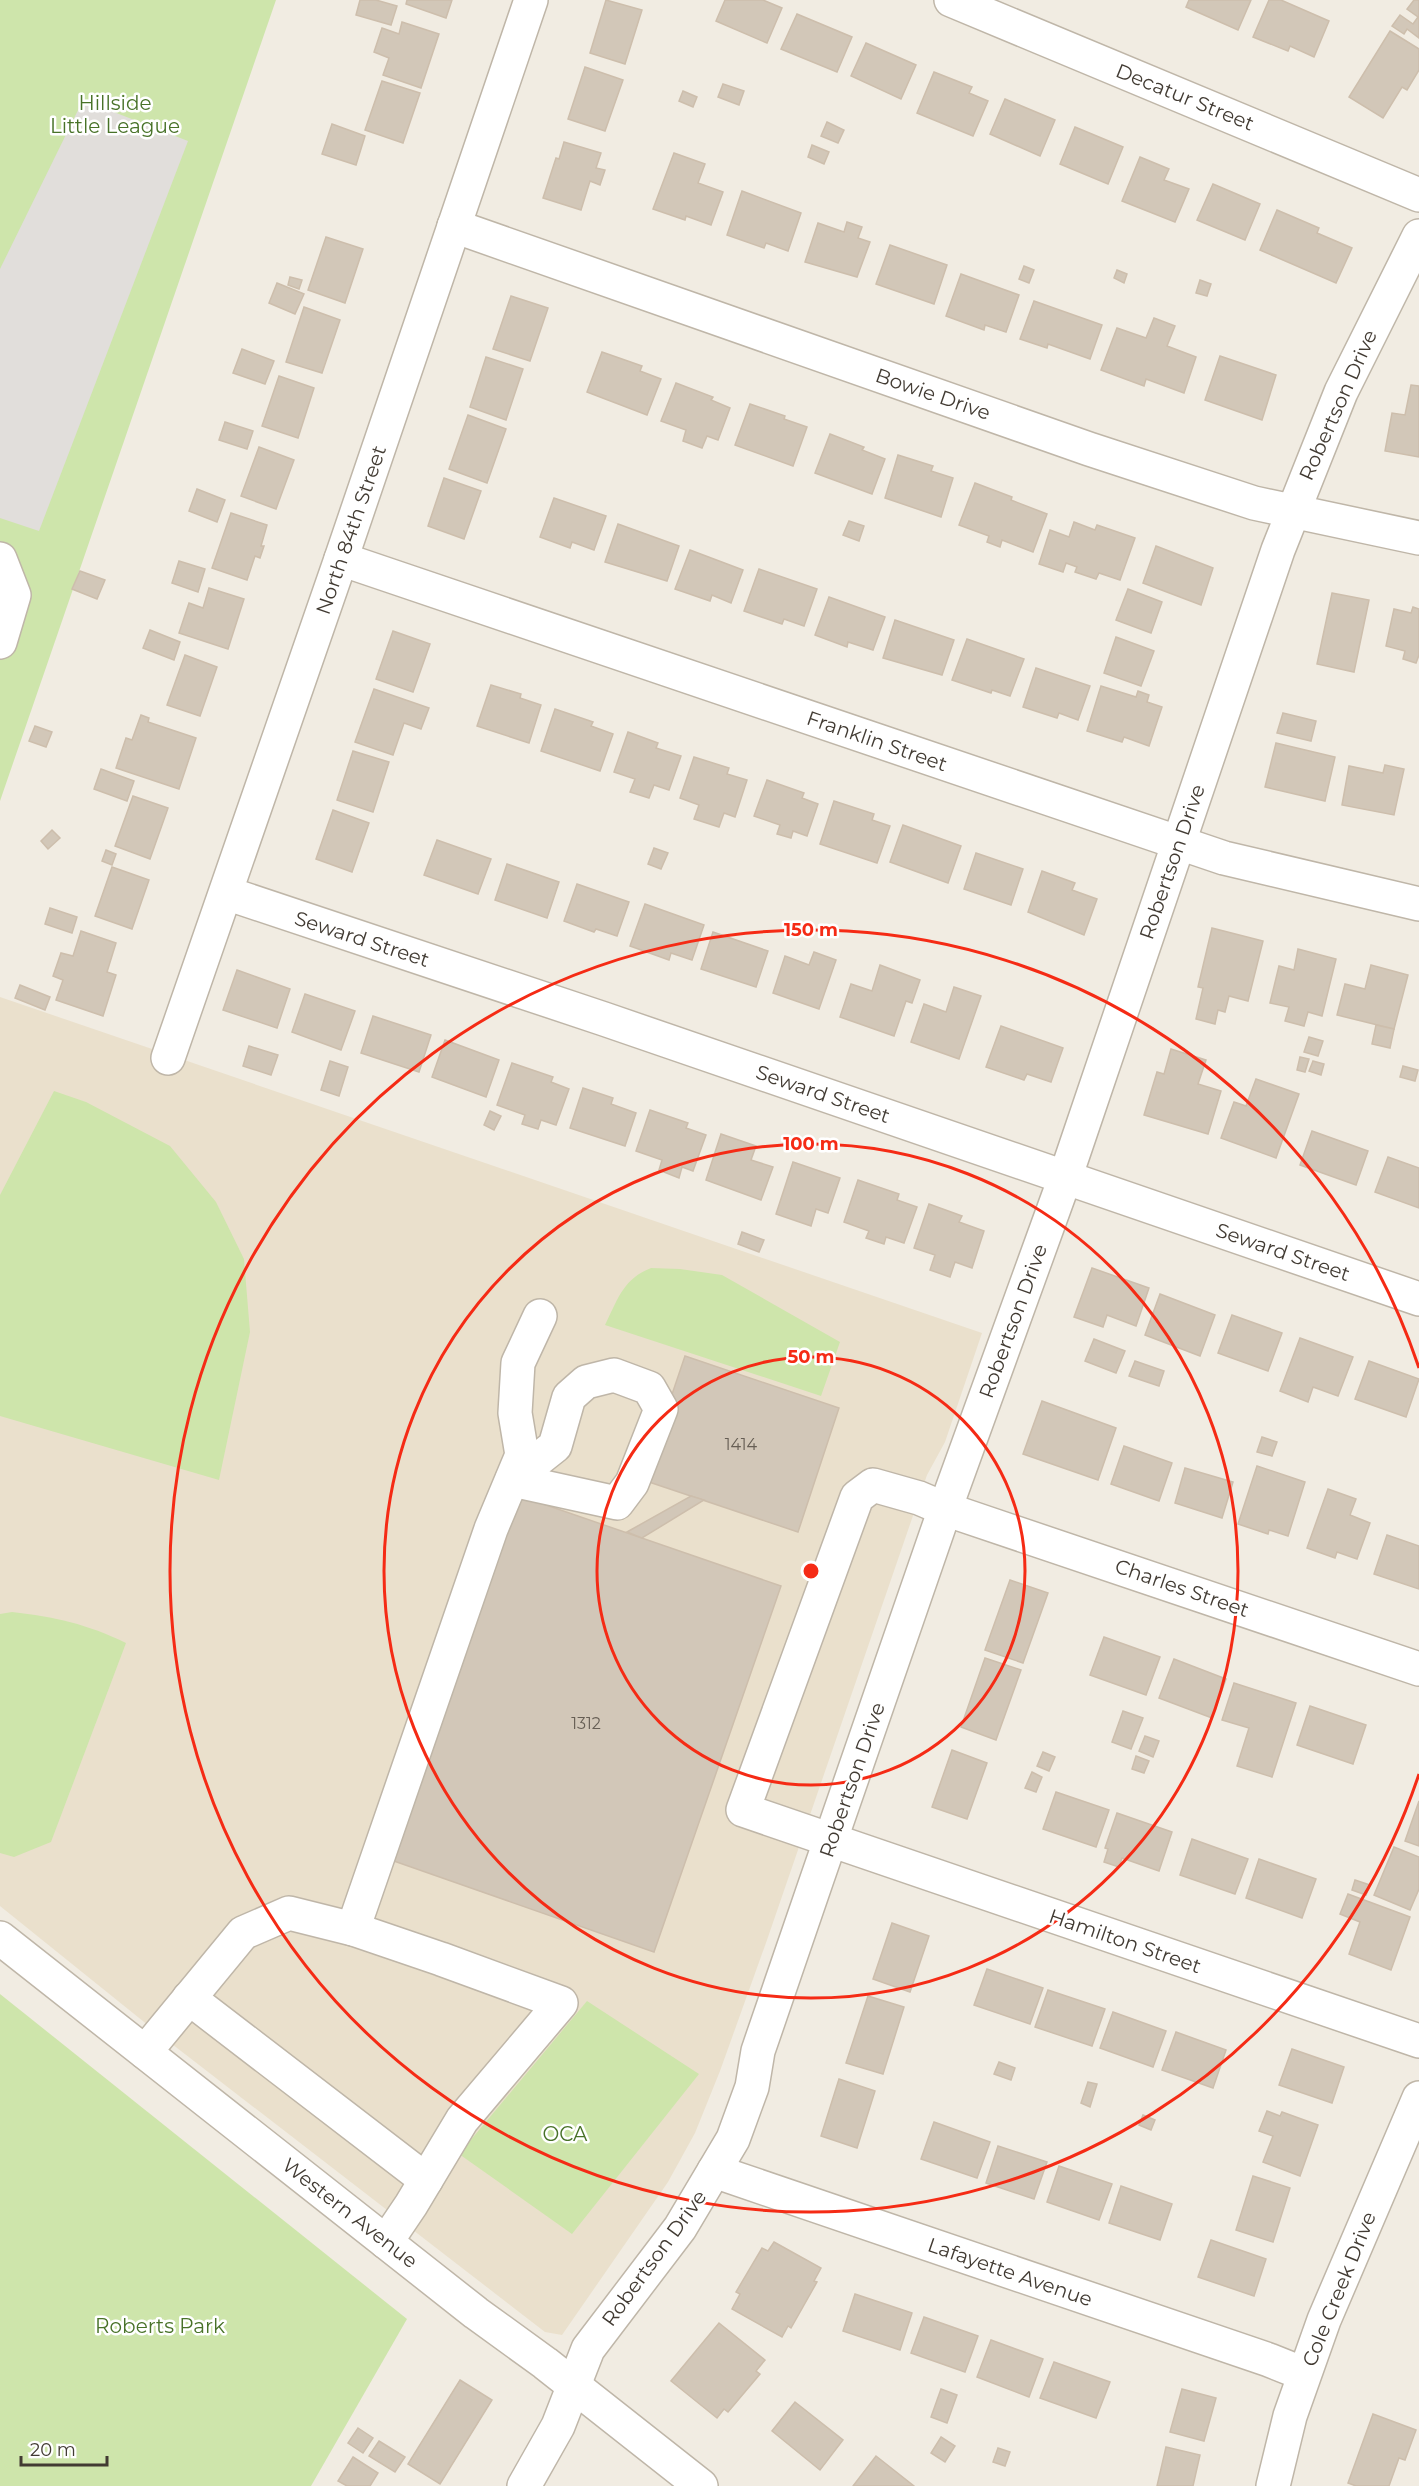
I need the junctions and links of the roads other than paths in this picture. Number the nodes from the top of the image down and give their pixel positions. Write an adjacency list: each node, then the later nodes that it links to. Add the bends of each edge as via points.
1 (531, 0): 4 (street, North 84th Street)
2 (951, 0): 3 (street, Decatur Street)
3 (1419, 195)
4 (454, 226): 6 (street, Bowie Drive, via 1089,449 1254,503); 9 (street, North 84th Street)
5 (1419, 236): 6 (street, Robertson Drive, via 1341,392)
6 (1292, 511): 7 (street, Bowie Drive); 11 (street, Robertson Drive)
7 (1419, 538)
8 (0, 559): 10 (street, via 14,595)
9 (341, 559): 11 (street, Franklin Street); 12 (street, North 84th Street)
10 (0, 642)
11 (1178, 843): 13 (street, Franklin Street, via 1224,858); 15 (street, Robertson Drive)
12 (226, 893): 14 (street, North 84th Street); 15 (street, Seward Street)
13 (1419, 904)
14 (168, 1058)
15 (1065, 1178): 16 (street, Seward Street); 19 (street, Robertson Drive)
16 (1419, 1299)
17 (540, 1316): 18 (street, via 518,1362 515,1413 522,1455)
18 (512, 1480): 18 (street, via 617,1503 632,1483 661,1409 649,1388 614,1375 586,1382 569,1397 555,1446); 22 (street, via 487,1540)
19 (945, 1509): 20 (street, Charles Street); 21 (street, Robertson Drive); 21 (street, Charles Street, via 873,1485 857,1497 743,1810)
20 (1419, 1669)
21 (832, 1841): 25 (street, Hamilton Street); 28 (street, Robertson Drive, via 758,2051 752,2087 733,2139)
22 (352, 1929): 24 (street, via 289,1913 243,1933); 29 (street, via 561,2003 462,2120)
23 (0, 1938): 26 (street, Western Avenue)
24 (189, 1998): 26 (street); 29 (street)
25 (1419, 2040)
26 (145, 2052): 30 (street, Western Avenue)
27 (1419, 2098): 31 (street, Cole Creek Drive)
28 (714, 2171): 31 (street, Lafayette Avenue); 32 (street, Robertson Drive, via 680,2228 588,2349)
29 (426, 2180): 30 (street)
30 (386, 2242): 32 (street, Western Avenue)
31 (1304, 2374): 35 (street, Cole Creek Drive)
32 (573, 2386): 33 (street, Robertson Drive, via 558,2427); 34 (street, Western Avenue)
33 (524, 2486)
34 (701, 2486)
35 (1273, 2486)

